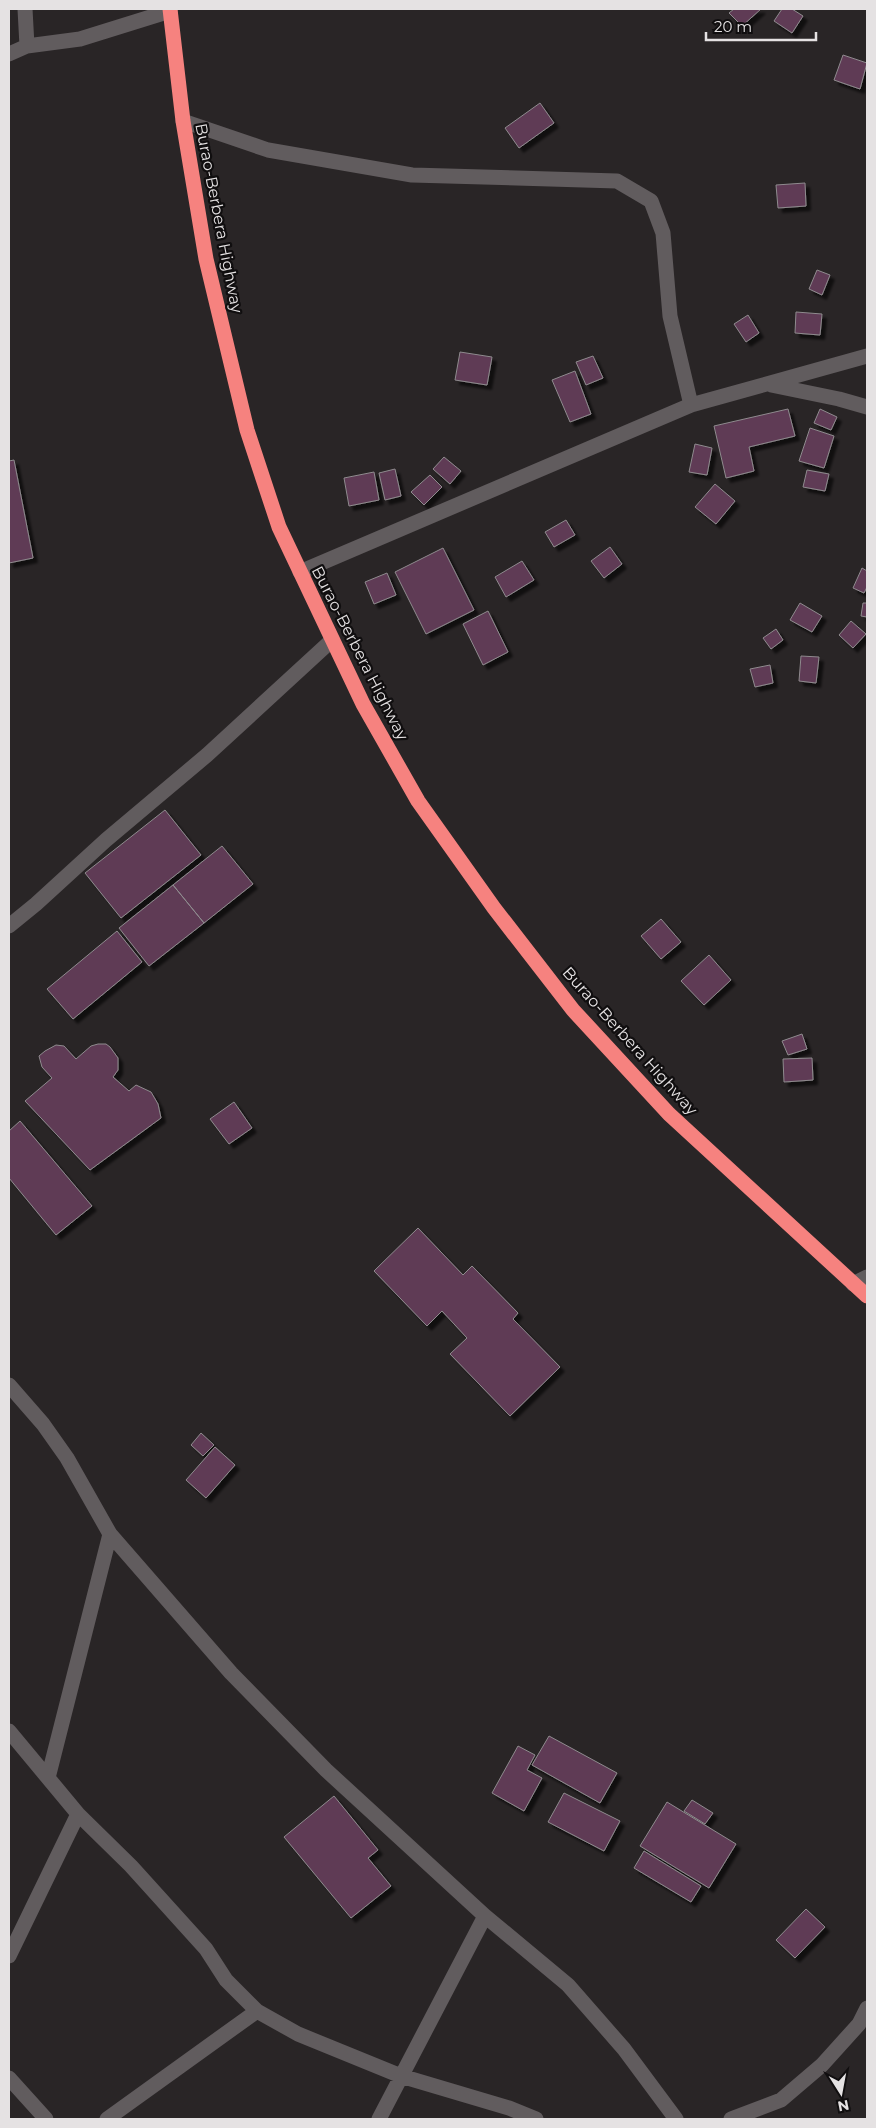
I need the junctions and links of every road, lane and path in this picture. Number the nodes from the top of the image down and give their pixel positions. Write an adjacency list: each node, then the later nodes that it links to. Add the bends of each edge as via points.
1 (25, 9): 3 (street)
2 (170, 10): 3 (street, via 80,39); 5 (highway, Burao-Berbera Highway)
3 (27, 46): 4 (street)
4 (9, 54)
5 (183, 121): 8 (street, via 268,150 412,175 617,181 651,201 663,233 670,316); 10 (highway, Burao-Berbera Highway, via 206,259 247,430 279,527)
6 (867, 356): 7 (street)
7 (767, 384): 8 (street); 9 (street)
8 (691, 405): 10 (street)
9 (867, 407)
10 (300, 572): 11 (highway, Burao-Berbera Highway)
11 (332, 641): 12 (street, via 207,755); 14 (highway, Burao-Berbera Highway, via 363,704 418,801 494,908 573,1010 669,1114)
12 (9, 926)
13 (867, 1278): 14 (street)
14 (853, 1284): 15 (highway, Burao-Berbera Highway)
15 (867, 1296)
16 (9, 1385): 17 (street, via 67,1458)
17 (110, 1534): 19 (street); 21 (street, via 231,1673 326,1770)
18 (9, 1731): 19 (street)
19 (48, 1778): 20 (street)
20 (78, 1814): 22 (street); 24 (street, via 206,1948 226,1980)
21 (485, 1916): 25 (street); 31 (street, via 568,1985 624,2049)
22 (9, 1956)
23 (867, 2008): 32 (street, via 858,2024 822,2065 781,2100)
24 (257, 2011): 25 (street, via 298,2034); 28 (street)
25 (400, 2076): 29 (street); 30 (street)
26 (9, 2078): 27 (street)
27 (46, 2119)
28 (107, 2119)
29 (379, 2119)
30 (536, 2119)
31 (676, 2119)
32 (731, 2119)

